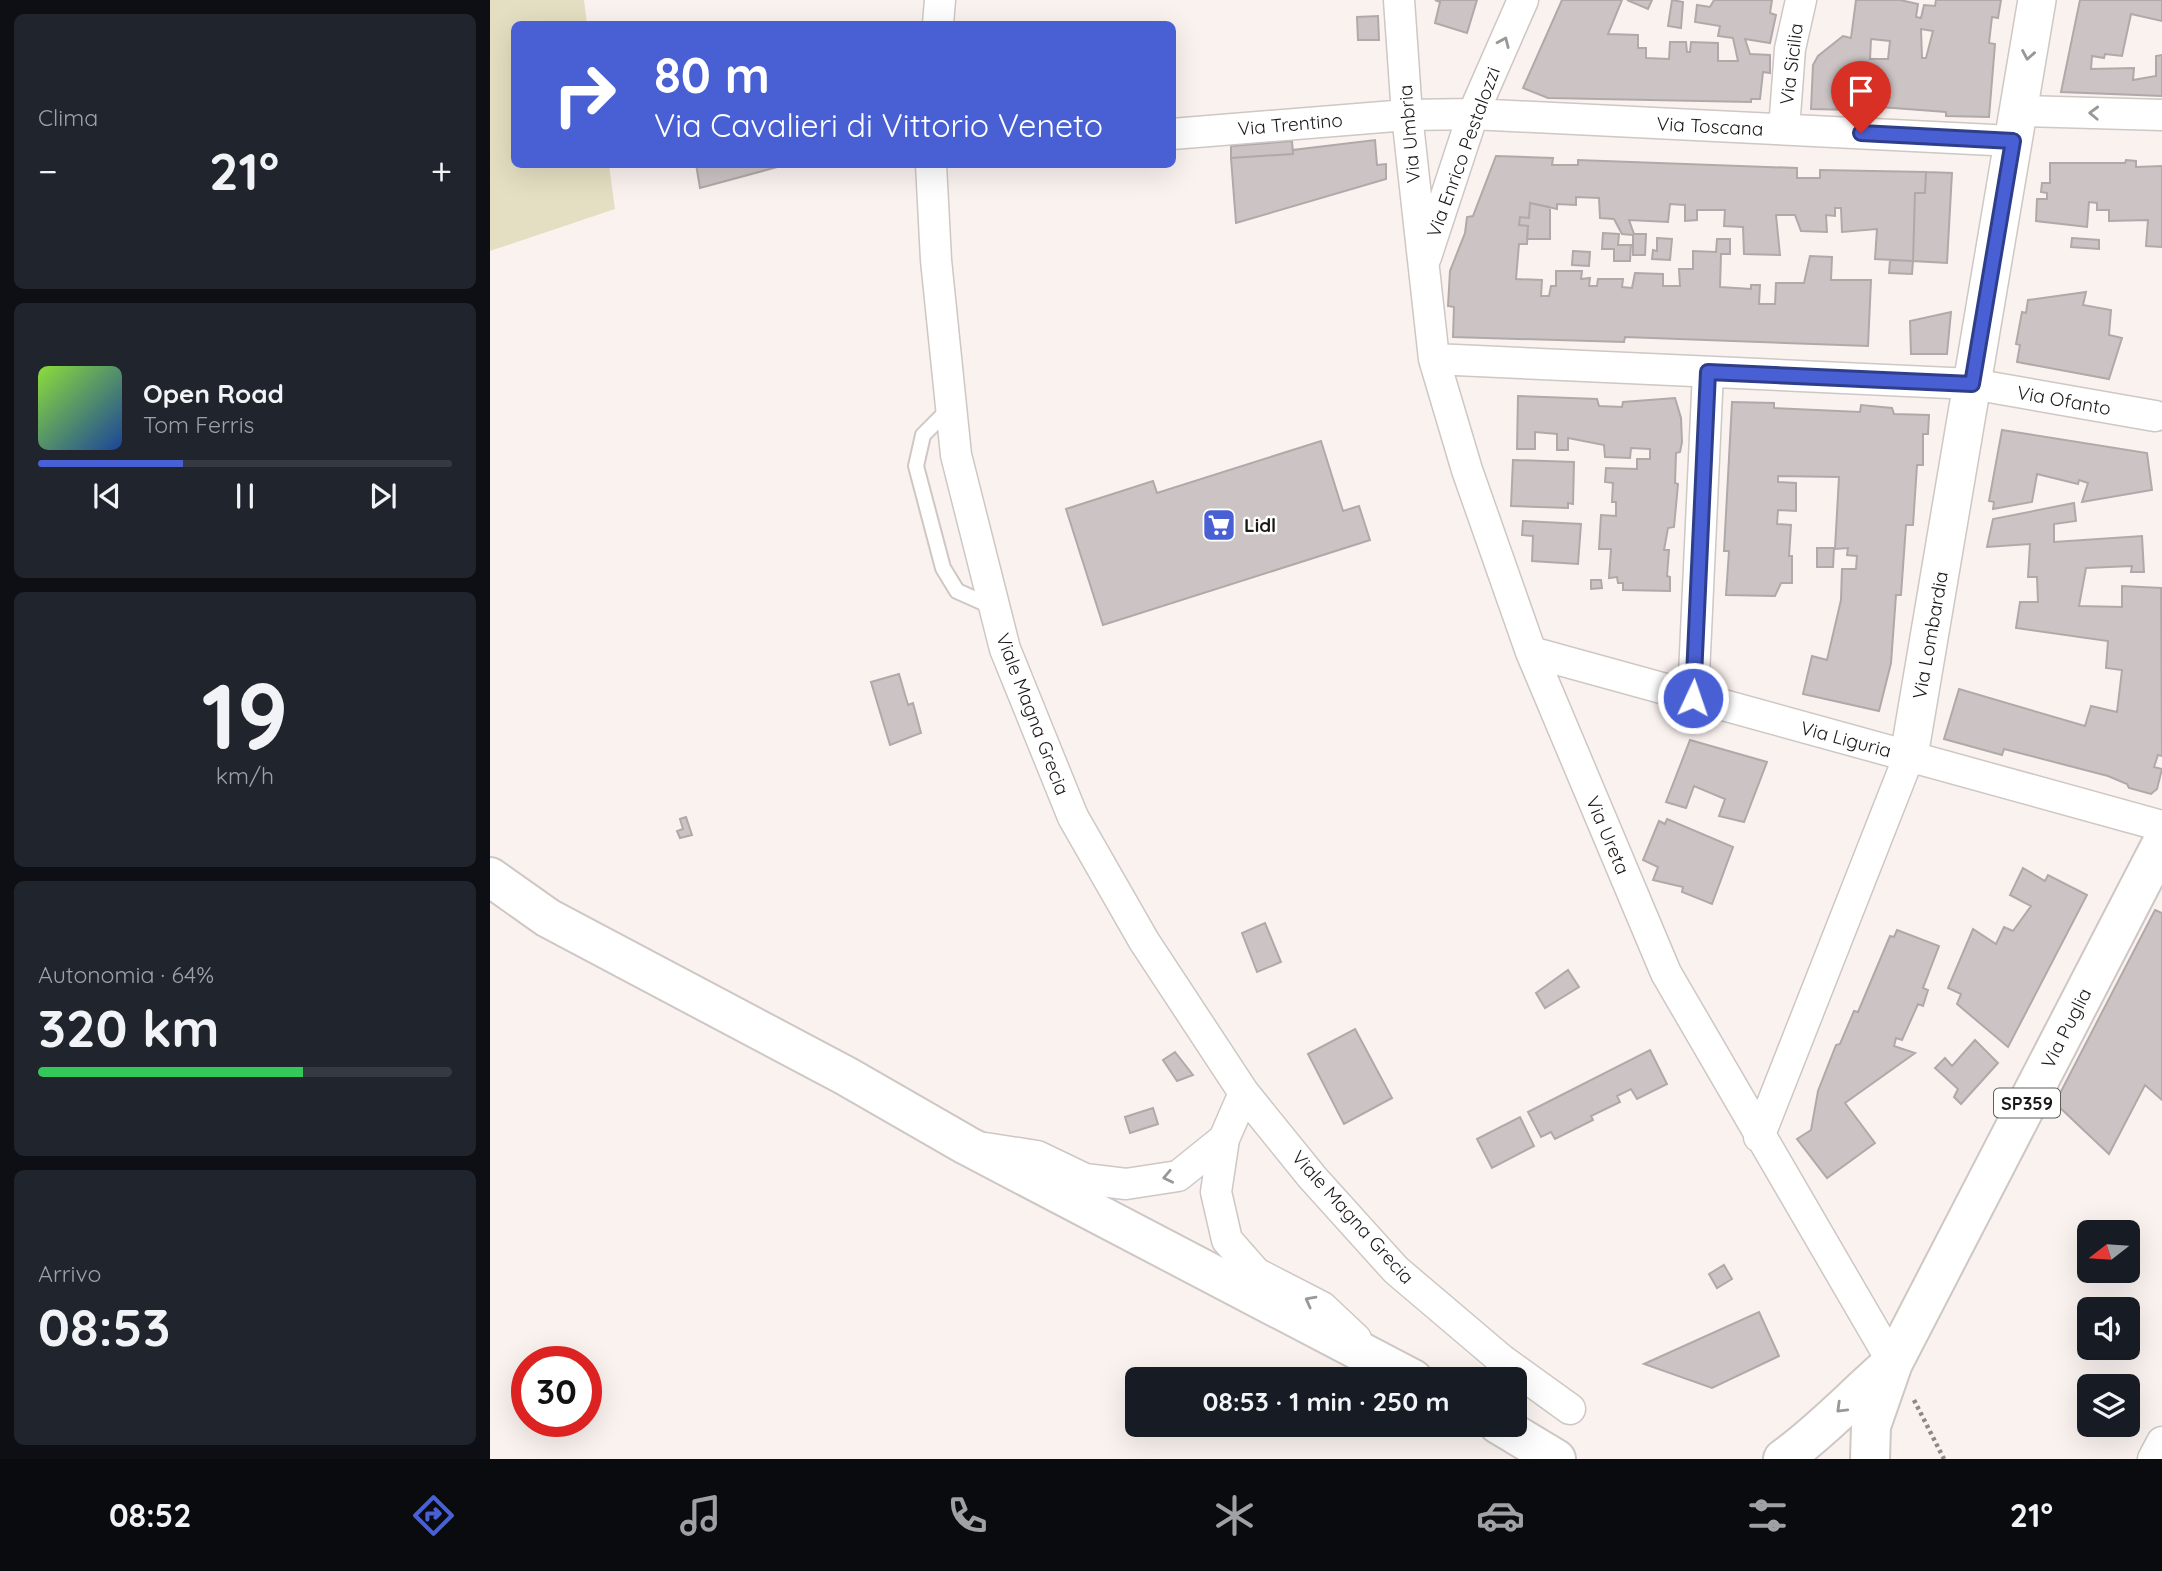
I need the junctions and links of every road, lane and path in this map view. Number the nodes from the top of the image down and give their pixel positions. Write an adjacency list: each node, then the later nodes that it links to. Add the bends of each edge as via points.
1 (940, 0): 6 (street)
2 (1399, 0): 8 (street, Via Umbria)
3 (1523, 0): 7 (street, Via Enrico Pestalozzi, one-way to 3)
4 (1801, 0): 11 (street, Via Sicilia, via 1790,49)
5 (2038, 0): 10 (street, Via Lombardia, one-way to 10)
6 (938, 21)
7 (1473, 114): 8 (street, Via Toscana); 11 (street, Via Toscana); 14 (street, Via Enrico Pestalozzi)
8 (1407, 115): 12 (street, Via Trentino); 14 (street, Via Umbria)
9 (2162, 115): 10 (street, Via Toscana, one-way to 10)
10 (2016, 126): 11 (street, Via Toscana); 17 (street, Via Lombardia)
11 (1784, 129)
12 (1176, 134)
13 (931, 168): 18 (street, Viale Magna Grecia)
14 (1422, 267): 15 (street, Via Ureta)
15 (1434, 359): 16 (street, Via Ofanto); 21 (street, Via Ureta, via 1467,470)
16 (1708, 372): 17 (street, Via Ofanto); 22 (street)
17 (1972, 384): 19 (street, Via Ofanto); 23 (street, Via Lombardia)
18 (951, 407): 20 (street, Viale Magna Grecia, via 956,455); 20 (lane, via 923,435 916,466 943,568 957,591)
19 (2155, 416)
20 (995, 608): 27 (street, Viale Magna Grecia, via 1005,649 1073,817 1144,941)
21 (1531, 652): 22 (street, Via Liguria); 28 (street, Via Ureta, via 1666,973)
22 (1693, 698): 23 (street, Via Liguria)
23 (1909, 756): 24 (street, Via Liguria); 28 (street, Via Lombardia)
24 (2162, 826)
25 (2162, 843): 32 (main road, Via Puglia / SP359)
26 (490, 877): 30 (main road, via 548,918)
27 (1244, 1093): 29 (street); 34 (street, Viale Magna Grecia, via 1396,1270 1502,1360)
28 (1759, 1136): 32 (street, Via Ureta)
29 (1224, 1139): 30 (street, one-way to 30, via 1178,1176 1126,1184 1086,1179 1037,1156); 31 (street, one-way to 29, via 1322,1307 1256,1273 1227,1240 1216,1192)
30 (966, 1145): 31 (main road)
31 (1380, 1361): 33 (main road)
32 (1893, 1363): 39 (main road, Via Puglia / SP359, one-way to 39); 40 (main road, Via Puglia / SP359, via 1871,1426); 41 (path)
33 (1391, 1367)
34 (1570, 1409)
35 (1520, 1437): 37 (main road)
36 (2162, 1442): 42 (street)
37 (1548, 1453): 38 (main road)
38 (1586, 1459)
39 (1783, 1459)
40 (1870, 1459)
41 (1944, 1459)
42 (2153, 1459)

